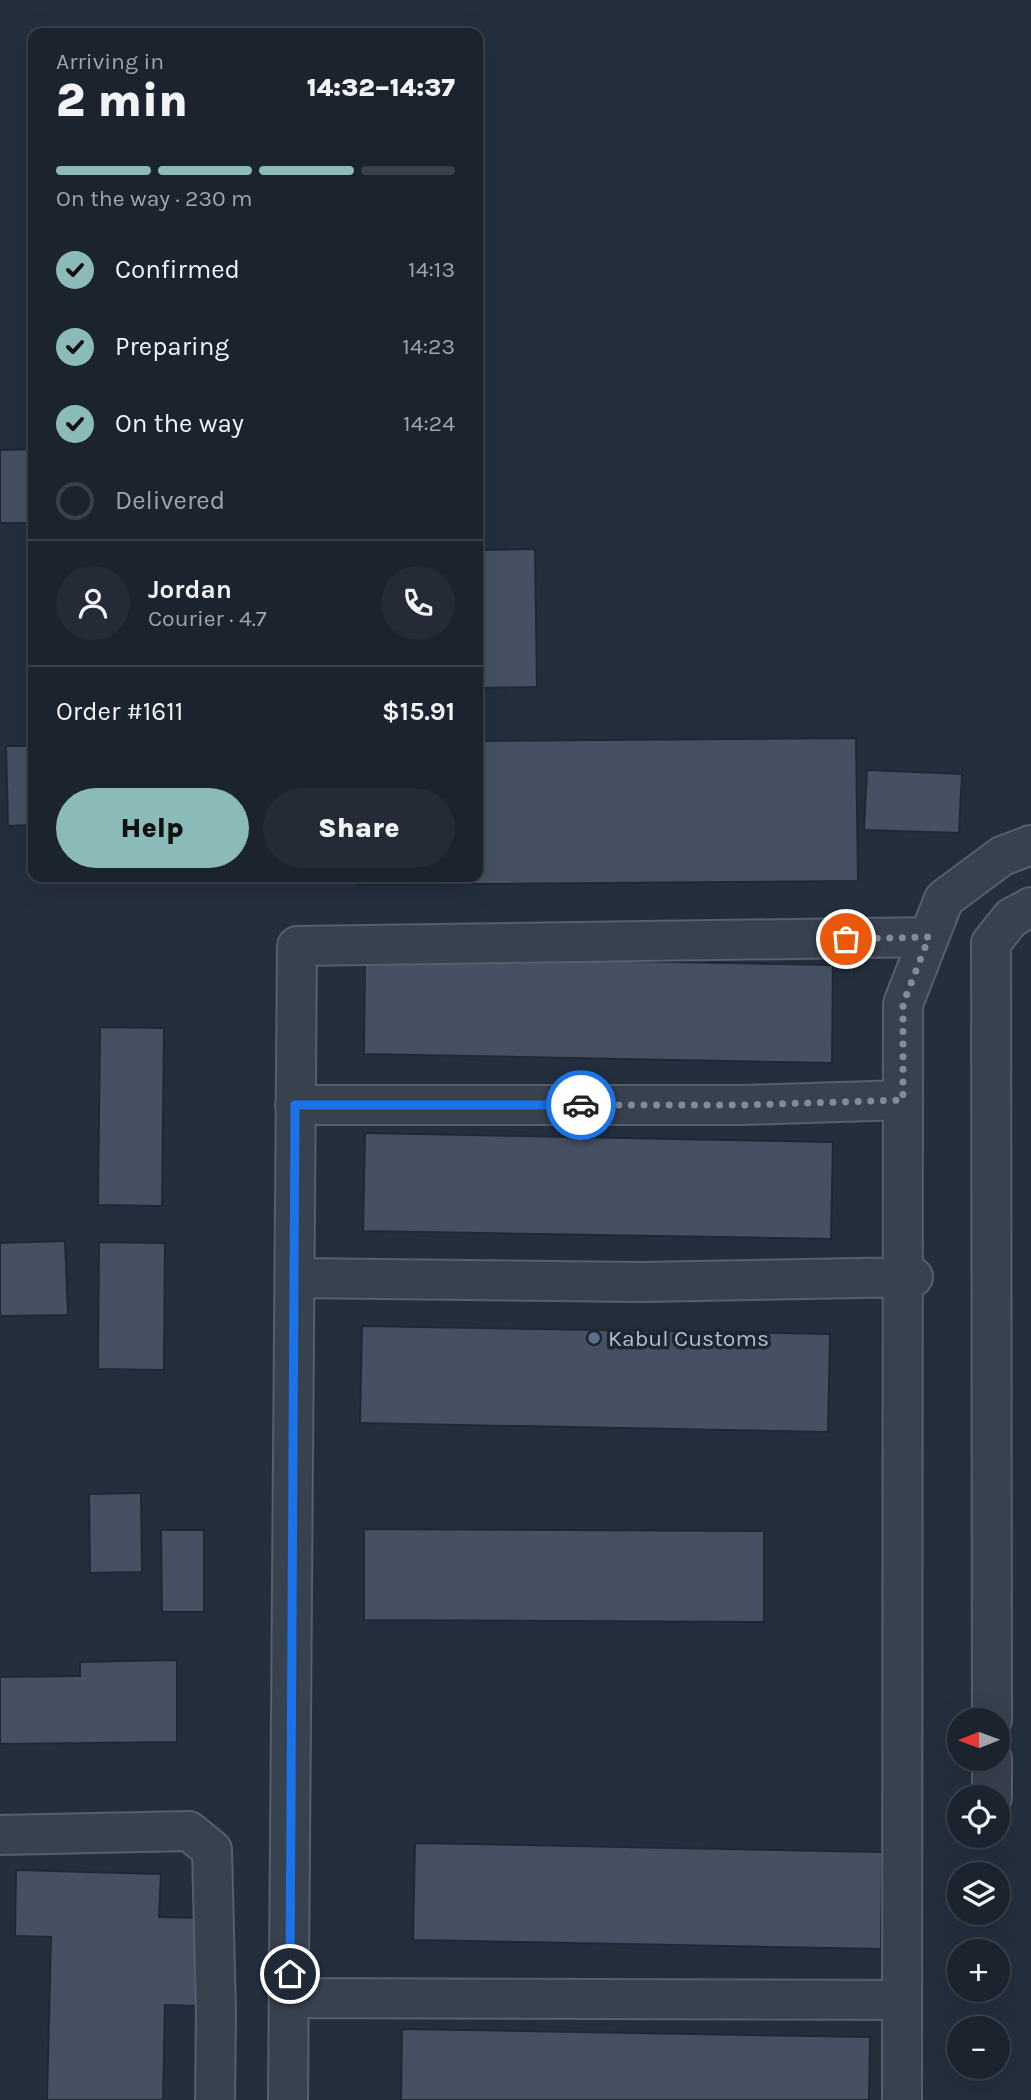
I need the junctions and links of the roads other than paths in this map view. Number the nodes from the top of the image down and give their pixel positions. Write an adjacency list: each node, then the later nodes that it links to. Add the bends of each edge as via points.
1 (1031, 845): 3 (lane, via 1002,856 944,899)
2 (1031, 906): 8 (lane, via 1011,918 991,943)
3 (929, 937): 4 (lane, via 903,1004); 5 (lane, via 296,946)
4 (903, 1100): 5 (lane, via 743,1105); 6 (lane)
5 (295, 1105): 7 (lane)
6 (908, 1277): 7 (lane, via 642,1282); 11 (lane)
7 (295, 1278): 10 (lane)
8 (992, 1708)
9 (0, 1835): 12 (lane, via 189,1831 212,1850)
10 (290, 1998): 11 (lane); 13 (lane)
11 (902, 2000): 14 (lane)
12 (215, 2100)
13 (288, 2100)
14 (902, 2100)

